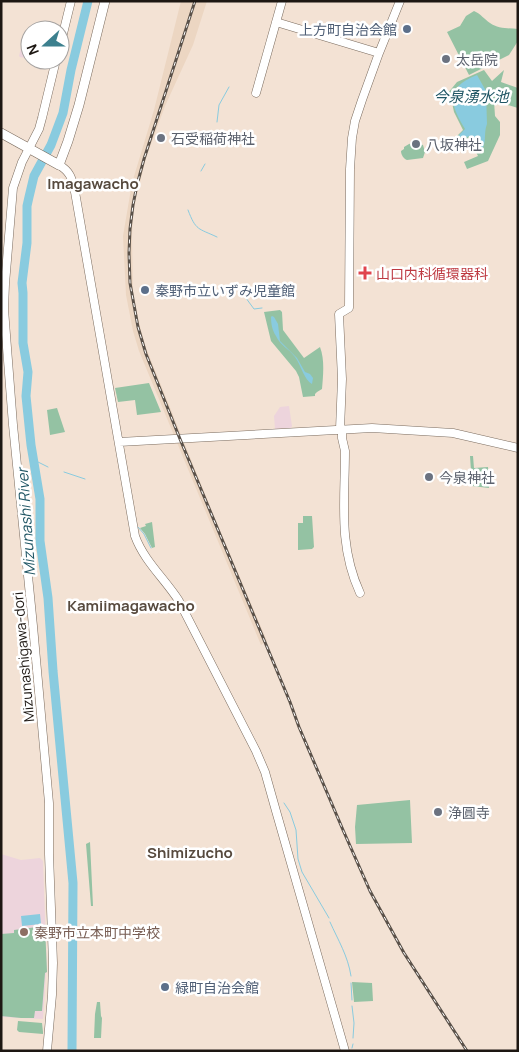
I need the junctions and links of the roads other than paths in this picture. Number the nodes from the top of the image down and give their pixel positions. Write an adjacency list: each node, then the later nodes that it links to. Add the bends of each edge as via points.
1 (72, 1): 5 (street)
2 (105, 1): 12 (main road, via 79,105)
3 (282, 1): 6 (street)
4 (400, 1): 7 (street)
5 (67, 20)
6 (276, 22): 7 (street); 9 (street)
7 (379, 54): 13 (street, via 352,138 349,308 339,314)
8 (54, 70): 11 (street, Mizunashigawa-dori)
9 (256, 93)
10 (1, 133): 11 (main road)
11 (31, 149): 12 (main road); 17 (street, Mizunashigawa-dori, via 22,162 13,188 4,310 49,803 53,963)
12 (57, 164): 14 (street, via 70,174 75,192)
13 (341, 429): 14 (street); 15 (street, via 453,433); 16 (street, via 345,451 344,534 348,560)
14 (119, 442): 18 (street, via 137,542 179,601 265,772)
15 (518, 448)
16 (360, 593)
17 (47, 1051)
18 (345, 1051)

